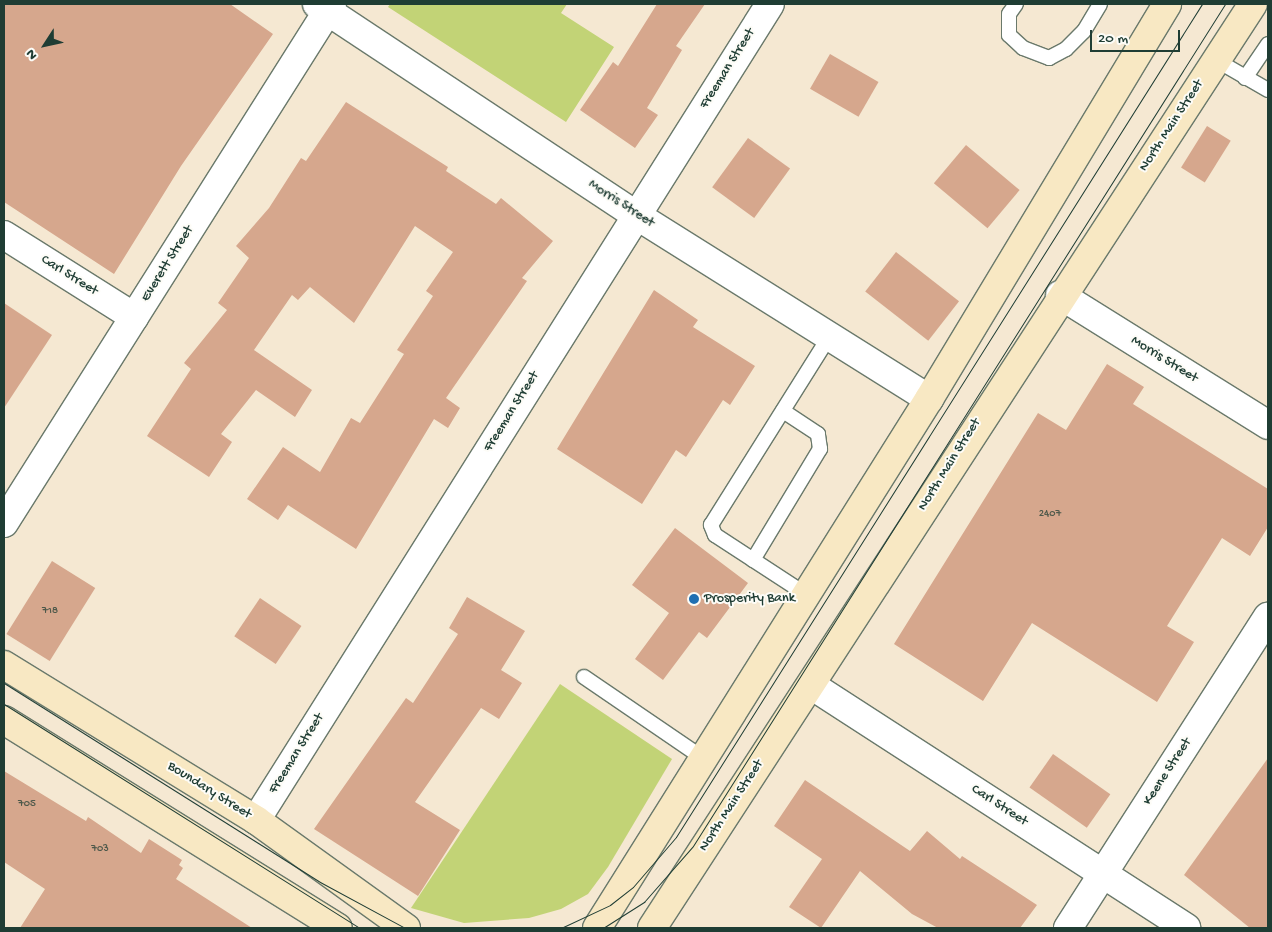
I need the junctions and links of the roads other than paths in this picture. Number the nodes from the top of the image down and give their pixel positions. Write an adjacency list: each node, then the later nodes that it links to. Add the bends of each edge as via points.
1 (770, 4): 11 (street, Freeman Street)
2 (1016, 4): 3 (lane, via 1009,14 1009,35 1023,48 1049,58 1066,49 1084,31)
3 (1100, 4)
4 (1167, 4): 16 (main road)
5 (1253, 4): 8 (main road, North Main Street)
6 (325, 6): 11 (street, Morris Street); 14 (street, Everett Street)
7 (1268, 44): 9 (lane)
8 (1216, 60): 9 (lane); 13 (main road, North Main Street)
9 (1245, 78): 10 (lane)
10 (1268, 90)
11 (636, 215): 15 (street, Morris Street); 28 (street, Freeman Street)
12 (4, 235): 14 (street, Carl Street)
13 (1060, 295): 18 (street, Morris Street); 25 (main road, North Main Street)
14 (134, 317): 19 (street, Everett Street)
15 (830, 337): 16 (street, Morris Street); 17 (lane)
16 (929, 399): 21 (main road)
17 (783, 411): 20 (lane, via 818,434 820,449); 20 (lane, via 711,525 715,535)
18 (1268, 425)
19 (4, 523)
20 (752, 560): 21 (lane)
21 (807, 595): 27 (main road)
22 (1268, 617): 29 (street, Keene Street)
23 (4, 665): 28 (main road, Boundary Street)
24 (584, 678): 27 (lane)
25 (811, 685): 29 (street, Carl Street); 33 (main road, North Main Street)
26 (4, 720): 30 (main road)
27 (704, 759): 32 (main road)
28 (256, 820): 31 (main road, Boundary Street)
29 (1104, 872): 34 (street, Keene Street); 35 (street, Carl Street)
30 (338, 928)
31 (406, 928)
32 (597, 928)
33 (652, 928)
34 (1068, 928)
35 (1186, 928)

